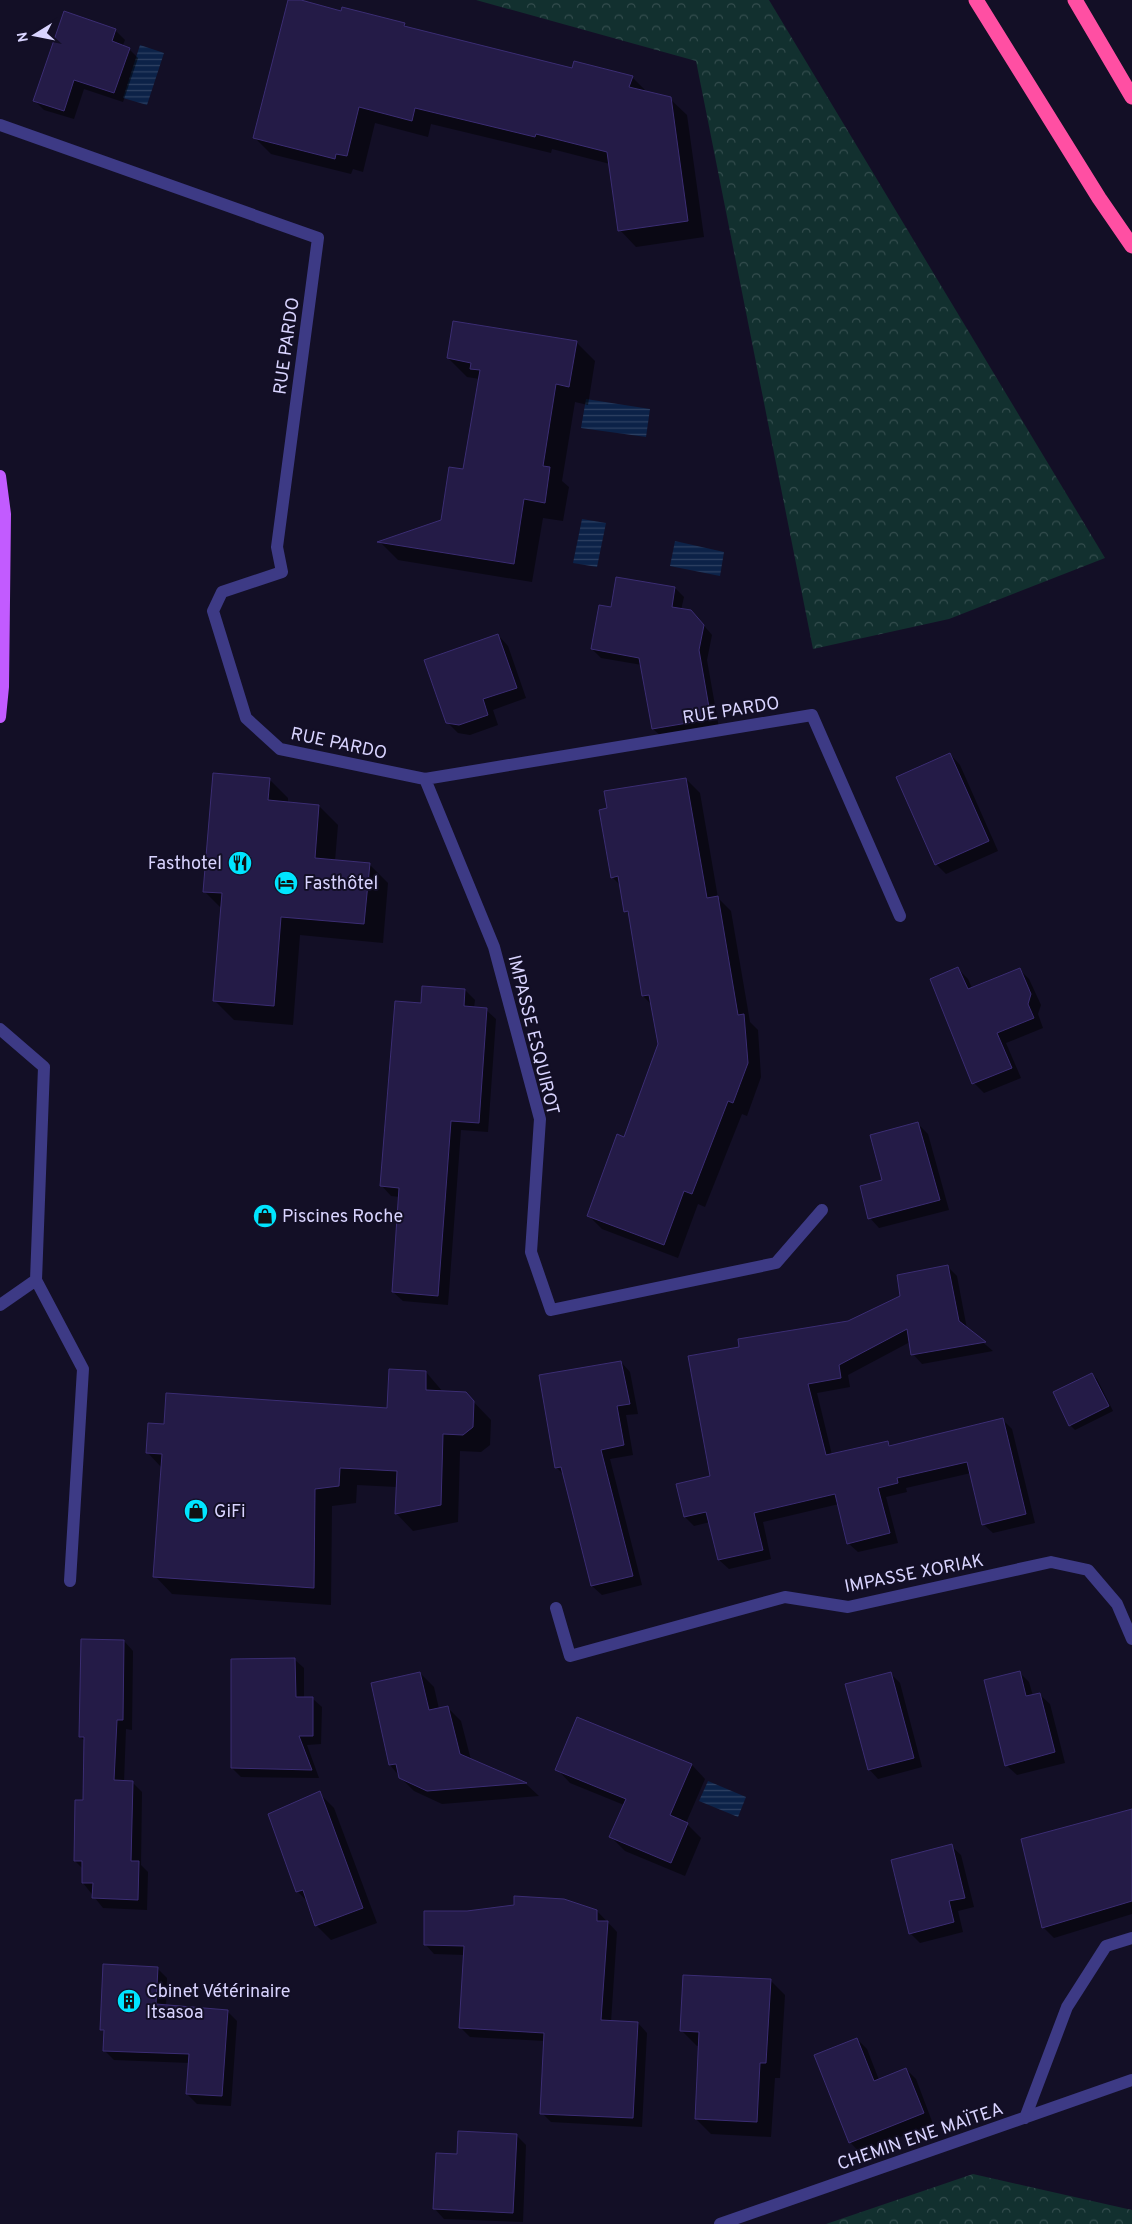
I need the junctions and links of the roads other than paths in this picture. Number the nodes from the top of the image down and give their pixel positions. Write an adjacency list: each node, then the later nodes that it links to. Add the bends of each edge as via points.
1 (976, 0): 5 (highway)
2 (1075, 0): 3 (highway)
3 (1132, 97)
4 (0, 125): 8 (street, RUE PARDO, via 318,238 277,547 282,572 222,592 213,611 246,718 280,749)
5 (1132, 246)
6 (0, 476): 7 (main road, via 5,514)
7 (0, 717)
8 (424, 779): 9 (street, RUE PARDO, via 812,715); 11 (street, IMPASSE ESQUIROT, via 494,947 540,1118 531,1252 550,1310 776,1263)
9 (900, 916)
10 (0, 1028): 12 (street, via 44,1067)
11 (822, 1210)
12 (36, 1280): 13 (street); 14 (street, via 83,1369)
13 (0, 1304)
14 (70, 1580)
15 (556, 1608): 16 (street, IMPASSE XORIAK, via 570,1656 786,1597 848,1607 1051,1562 1088,1570 1117,1604)
16 (1132, 1639)
17 (1132, 1938): 19 (street, via 1106,1946 1067,2007)
18 (1132, 2080): 19 (street, CHEMIN ENE MAÏTEA)
19 (1024, 2118): 20 (street, CHEMIN ENE MAÏTEA)
20 (720, 2224)

